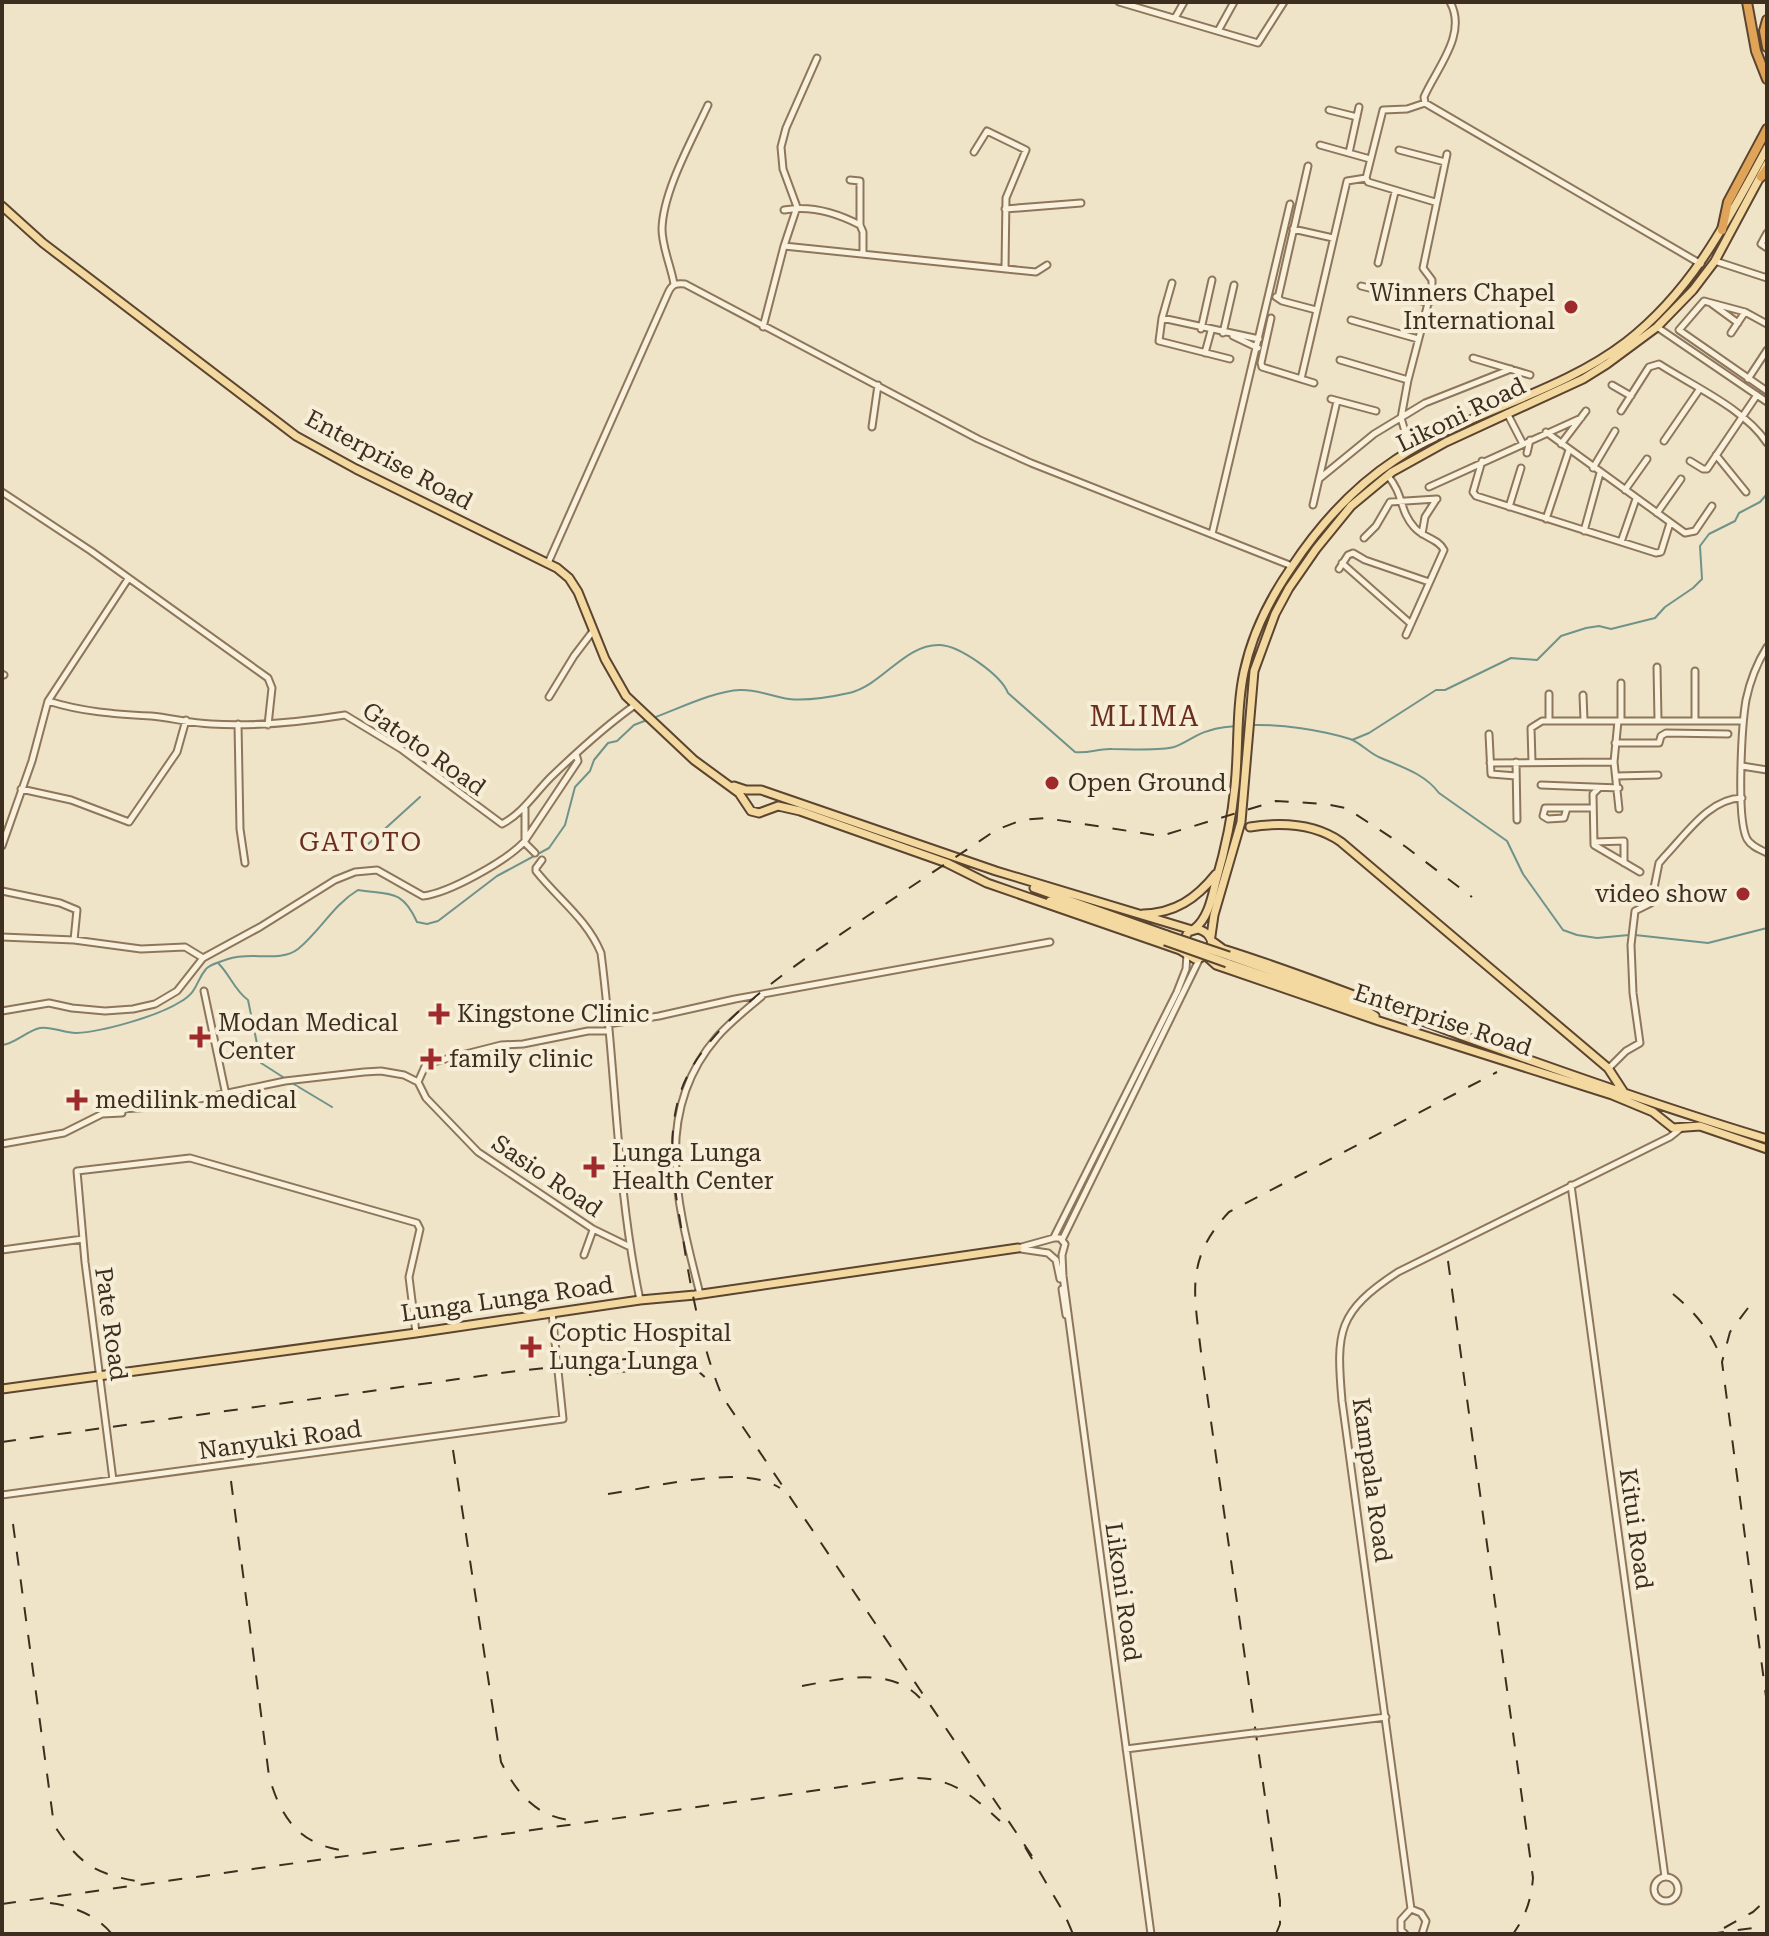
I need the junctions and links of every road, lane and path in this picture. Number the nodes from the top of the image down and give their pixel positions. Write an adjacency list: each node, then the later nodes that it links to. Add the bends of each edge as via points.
1 (1119, 2): 7 (street)
2 (1184, 2): 8 (street)
3 (1234, 2): 10 (street)
4 (1284, 2): 10 (street, via 1258,43)
5 (1450, 2): 14 (street, via 1455,33)
6 (1747, 2): 13 (highway)
7 (1133, 4): 8 (street)
8 (1175, 18): 10 (street)
9 (1767, 20): 11 (highway)
10 (1218, 31)
11 (1767, 47)
12 (817, 58): 37 (street, via 781,147)
13 (1767, 79)
14 (1425, 103): 26 (street, via 1383,110); 50 (street)
15 (708, 105): 56 (street, via 663,220)
16 (1359, 107): 18 (street)
17 (1329, 110): 18 (street)
18 (1357, 117): 24 (street)
19 (1767, 129): 42 (highway, via 1728,202)
20 (1320, 145): 24 (street)
21 (1767, 148): 42 (main road, Likoni Road)
22 (1399, 150): 27 (street)
23 (974, 152): 38 (street, via 987,131 1026,150)
24 (1349, 153): 26 (street)
25 (1447, 154): 27 (street)
26 (1370, 159): 30 (street)
27 (1445, 162): 33 (street)
28 (1308, 166): 41 (street)
29 (1765, 170): 48 (main road, Likoni Road)
30 (1366, 178): 32 (street); 44 (street, via 1347,181)
31 (850, 180): 40 (street, via 860,181)
32 (1395, 192): 33 (street); 49 (street)
33 (1435, 202): 62 (street, via 1423,268 1432,280)
34 (1081, 203): 38 (street)
35 (1290, 204): 59 (street)
36 (2, 206): 146 (main road, Enterprise Road, via 296,436)
37 (797, 207): 39 (street); 40 (street); 45 (street)
38 (1005, 209): 52 (street)
39 (784, 210)
40 (860, 225): 47 (street)
41 (1293, 229): 44 (street); 60 (street)
42 (1722, 230): 50 (main road, Likoni Road)
43 (1767, 233): 46 (street, via 1761,244)
44 (1333, 238): 63 (street)
45 (784, 246): 47 (street); 71 (street)
46 (1767, 248)
47 (863, 254): 52 (street)
48 (1715, 261): 53 (street); 69 (main road, Likoni Road, via 1693,290)
49 (1378, 263)
50 (1701, 264): 69 (main road, Likoni Road)
51 (1047, 265): 52 (street, via 1036,272)
52 (1005, 269)
53 (1767, 278)
54 (1212, 280): 72 (street)
55 (1172, 283): 65 (street)
56 (674, 284): 71 (street, via 685,284); 146 (street)
57 (1234, 285): 74 (street)
58 (1361, 286): 62 (street)
59 (1269, 298): 60 (street); 77 (street)
60 (1280, 300): 63 (street)
61 (1708, 301): 64 (street); 68 (street); 87 (street, via 1680,333)
62 (1429, 303): 78 (street)
63 (1316, 310): 88 (street)
64 (1745, 312): 68 (street); 70 (street)
65 (1162, 318): 72 (street); 81 (street, via 1159,341)
66 (1271, 318): 88 (street, via 1261,365)
67 (1351, 320): 78 (street)
68 (1738, 323): 75 (street)
69 (1654, 324): 93 (street); 102 (main road, Likoni Road, via 1595,372); 114 (main road, Likoni Road, via 1579,372)
70 (1767, 324)
71 (763, 327): 91 (street)
72 (1201, 329): 73 (street)
73 (1211, 331): 74 (street); 81 (street)
74 (1223, 333): 76 (street)
75 (1731, 333)
76 (1232, 335): 77 (street); 79 (street)
77 (1259, 339): 79 (street)
78 (1418, 339): 89 (street)
79 (1258, 348): 142 (street)
80 (1767, 350): 87 (street)
81 (1205, 353): 83 (street)
82 (1473, 358): 85 (street)
83 (1230, 359)
84 (1340, 360): 89 (street)
85 (1511, 369): 86 (street); 104 (street, via 1431,400)
86 (1530, 375)
87 (1749, 377): 93 (street); 95 (street)
88 (1301, 379): 90 (street)
89 (1408, 380): 104 (street)
90 (1314, 383)
91 (878, 385): 106 (street); 142 (street, via 1031,463)
92 (1612, 385): 97 (street)
93 (1742, 385): 96 (street)
94 (1699, 390): 97 (street, via 1654,363); 103 (street); 110 (street)
95 (1767, 391)
96 (1757, 395): 98 (street); 103 (street)
97 (1631, 396): 101 (street)
98 (1767, 402)
99 (1376, 411): 126 (street, via 1334,400)
100 (1586, 411): 105 (street)
101 (1621, 411)
102 (1507, 413): 111 (street); 125 (main road, Likoni Road)
103 (1742, 416): 112 (street); 117 (street)
104 (1401, 418): 114 (street); 126 (street)
105 (1581, 418): 108 (street); 113 (street)
106 (872, 427)
107 (1615, 431): 122 (street)
108 (1546, 432): 109 (street); 113 (street)
109 (1530, 439): 111 (street); 116 (street)
110 (1664, 441)
111 (1522, 442): 119 (street)
112 (1767, 443)
113 (1561, 444): 115 (street)
114 (1414, 448): 147 (main road, Likoni Road, via 1358,488)
115 (1569, 450): 122 (street); 139 (street)
116 (1527, 453)
117 (1716, 455): 120 (street, via 1705,470); 132 (street)
118 (1647, 459): 130 (street)
119 (1482, 461): 123 (street); 137 (street, via 1474,495)
120 (1690, 461)
121 (1521, 468): 137 (street)
122 (1593, 468): 124 (street)
123 (1464, 470): 128 (street); 129 (street)
124 (1600, 473): 130 (street); 141 (street)
125 (1388, 476): 134 (street); 202 (main road, Likoni Road, via 1351,506 1316,549 1289,588 1259,652)
126 (1319, 479): 135 (street)
127 (1681, 479): 138 (street)
128 (1461, 480)
129 (1429, 487)
130 (1625, 490): 133 (street)
131 (2, 492): 148 (street)
132 (1746, 492)
133 (1636, 499): 138 (street); 145 (street)
134 (1402, 501): 143 (street, via 1408,520); 143 (street, via 1437,499 1425,517); 144 (street, via 1387,504)
135 (1313, 505)
136 (1712, 506): 140 (street, via 1693,532)
137 (1509, 507): 139 (street)
138 (1657, 513): 140 (street)
139 (1546, 519): 141 (street)
140 (1670, 523): 145 (street, via 1660,553)
141 (1584, 531): 145 (street)
142 (1212, 534): 147 (street)
143 (1422, 535): 149 (street, via 1444,550)
144 (1364, 538)
145 (1621, 542)
146 (548, 563): 151 (main road, Enterprise Road, via 569,578)
147 (1292, 566): 200 (main road, Likoni Road, via 1265,610 1244,673)
148 (128, 579): 160 (street); 171 (street, via 268,678)
149 (1429, 582): 150 (street); 150 (street, via 1353,553 1341,566)
150 (1411, 624): 152 (street)
151 (594, 631): 159 (street); 161 (main road, Enterprise Road, via 617,681)
152 (1406, 635)
153 (1767, 647): 169 (street, via 1749,688)
154 (1657, 667): 165 (street)
155 (1695, 671): 168 (street)
156 (1621, 683): 164 (street)
157 (1549, 694): 166 (street)
158 (1583, 695): 163 (street)
159 (549, 697)
160 (48, 701): 162 (street, Gatoto Road, via 105,714); 189 (street)
161 (635, 705): 176 (street); 186 (main road, Enterprise Road)
162 (186, 720): 170 (street, Gatoto Road); 189 (street, via 177,752 129,822 71,800)
163 (1584, 720): 164 (street); 166 (street)
164 (1620, 720): 165 (street); 175 (street)
165 (1658, 720): 167 (street)
166 (1549, 721): 178 (street, via 1531,728)
167 (1675, 721): 168 (street); 172 (street)
168 (1695, 721): 169 (street)
169 (1743, 721): 181 (street)
170 (238, 724): 171 (street, Gatoto Road); 212 (street)
171 (268, 725): 195 (street, Gatoto Road, via 345,715 401,749 500,824)
172 (1675, 733): 174 (street); 175 (street, via 1662,735 1659,743)
173 (1489, 734): 180 (street)
174 (1728, 734)
175 (1615, 743): 179 (street)
176 (576, 754): 195 (street); 206 (street, via 578,761)
177 (1516, 762): 178 (street); 180 (street); 184 (street)
178 (1532, 762): 179 (street)
179 (1614, 762): 185 (street)
180 (1490, 763): 184 (street, via 1491,775)
181 (1742, 766): 182 (street); 193 (street)
182 (1767, 770)
183 (1658, 775): 185 (street)
184 (1516, 776): 201 (street)
185 (1616, 776): 188 (street)
186 (727, 783): 191 (main road); 194 (main road)
187 (1541, 785): 190 (street)
188 (1619, 788): 190 (street); 199 (street)
189 (21, 789): 208 (street)
190 (1598, 789): 197 (street)
191 (753, 790): 192 (main road); 194 (main road)
192 (766, 793): 198 (main road); 214 (main road)
193 (1742, 798): 210 (street, via 1747,838); 237 (street, via 1714,806 1660,861 1652,901 1635,911 1631,945 1640,1043)
194 (745, 801): 198 (main road, via 753,812)
195 (525, 808): 206 (street)
196 (1567, 808): 196 (street, via 1564,818 1543,816 1545,808); 197 (street)
197 (1593, 808): 207 (street)
198 (767, 809): 217 (main road, via 782,806 831,821)
199 (1619, 809)
200 (1231, 819): 202 (main road); 205 (main road, Likoni Road)
201 (1517, 820)
202 (1241, 822): 203 (main road); 204 (main road, Likoni Road)
203 (1250, 827): 204 (main road); 237 (main road, Enterprise Road, via 1293,825 1330,834)
204 (1238, 833): 205 (main road); 221 (main road, Likoni Road)
205 (1227, 838): 215 (main road, Likoni Road)
206 (525, 841): 209 (street); 229 (street, via 505,858 432,895 423,896 373,869 349,874)
207 (1594, 842): 213 (street); 213 (street, via 1624,841)
208 (2, 846)
209 (535, 853)
210 (1767, 853)
211 (542, 860): 235 (street, via 536,871 597,942)
212 (245, 863)
213 (1624, 863): 216 (street)
214 (996, 871): 219 (main road); 232 (main road, bridge, via 1369,1005)
215 (1219, 871): 219 (main road, via 1183,905 1166,912); 220 (main road, Likoni Road)
216 (1640, 872)
217 (987, 883): 227 (main road); 234 (main road, bridge, via 1367,1011)
218 (2, 891): 224 (street, via 77,910)
219 (1132, 913): 222 (main road)
220 (1202, 921): 221 (main road); 222 (main road, Likoni Road)
221 (1211, 924): 225 (main road, Likoni Road)
222 (1193, 930): 225 (main road, via 1206,932); 227 (main road, via 1183,940)
223 (2, 937): 224 (street)
224 (74, 940): 229 (street, via 141,949 185,947)
225 (1212, 940): 228 (main road); 232 (main road, Enterprise Road, via 1223,949)
226 (1050, 942): 231 (street)
227 (1186, 954): 228 (main road); 251 (street, via 1177,992)
228 (1203, 957): 234 (main road, Enterprise Road); 252 (street)
229 (203, 958): 233 (street, via 177,991 155,1004 105,1011 49,1003)
230 (204, 991): 240 (street)
231 (763, 995): 235 (street); 259 (street, via 730,1023 700,1061 677,1122 674,1171)
232 (1386, 1006): 239 (main road, Enterprise Road)
233 (2, 1011)
234 (1379, 1021): 242 (main road, Enterprise Road, via 1612,1095)
235 (608, 1024): 236 (street)
236 (609, 1031): 238 (street, via 437,1059 426,1064); 253 (street)
237 (1608, 1069): 239 (main road, Enterprise Road)
238 (418, 1082): 240 (street, via 381,1071 289,1081); 249 (street, Sasio Road, via 426,1098 478,1152)
239 (1623, 1091): 241 (main road, Enterprise Road)
240 (226, 1095): 245 (street, via 122,1109 64,1133)
241 (1680, 1112): 242 (main road, via 1670,1114); 243 (main road, via 1686,1120); 244 (main road, Enterprise Road)
242 (1669, 1124): 243 (main road, Enterprise Road); 246 (street)
243 (1681, 1128): 246 (street, Kampala Road); 247 (main road, Enterprise Road, via 1700,1126)
244 (1767, 1139)
245 (2, 1144)
246 (1654, 1144): 248 (street, Kampala Road)
247 (1767, 1149)
248 (1571, 1185): 268 (street, Kampala Road, via 1398,1272 1363,1297 1342,1330 1342,1401); 270 (street, Kitui Road)
249 (593, 1229): 253 (street, Sasio Road); 256 (street)
250 (83, 1239): 255 (street); 262 (street, Pate Road, via 77,1171 190,1158 417,1223 409,1277); 263 (street, Pate Road)
251 (1051, 1239): 252 (street); 254 (street, Lunga Lunga Road); 257 (street, via 1046,1247)
252 (1062, 1240): 258 (street)
253 (628, 1246): 260 (street)
254 (1018, 1248): 257 (street, Lunga Lunga Road); 259 (main road, Lunga Lunga Road)
255 (2, 1250)
256 (584, 1255)
257 (1050, 1255): 258 (street); 267 (street, Likoni Road, via 1056,1260 1062,1291)
258 (1062, 1255): 267 (street, Likoni Road)
259 (700, 1294): 260 (main road, Lunga Lunga Road)
260 (640, 1300): 261 (main road, Lunga Lunga Road)
261 (552, 1313): 262 (main road, Lunga Lunga Road); 265 (street, Nanyuki Road, via 563,1419)
262 (416, 1333): 263 (main road, Lunga Lunga Road)
263 (100, 1377): 264 (main road, Lunga Lunga Road); 265 (street, Pate Road)
264 (2, 1389)
265 (113, 1480): 266 (street, Nanyuki Road)
266 (2, 1495)
267 (1105, 1603): 269 (street, Likoni Road); 272 (street, Likoni Road)
268 (1386, 1717): 269 (street); 271 (street, Kampala Road)
269 (1126, 1749): 272 (street, Likoni Road)
270 (1665, 1877): 270 (street, via 1654,1889 1657,1898 1668,1901 1678,1887)
271 (1411, 1909): 273 (street, via 1401,1920); 274 (street, via 1426,1921)
272 (1150, 1934)
273 (1405, 1934)
274 (1422, 1934)

